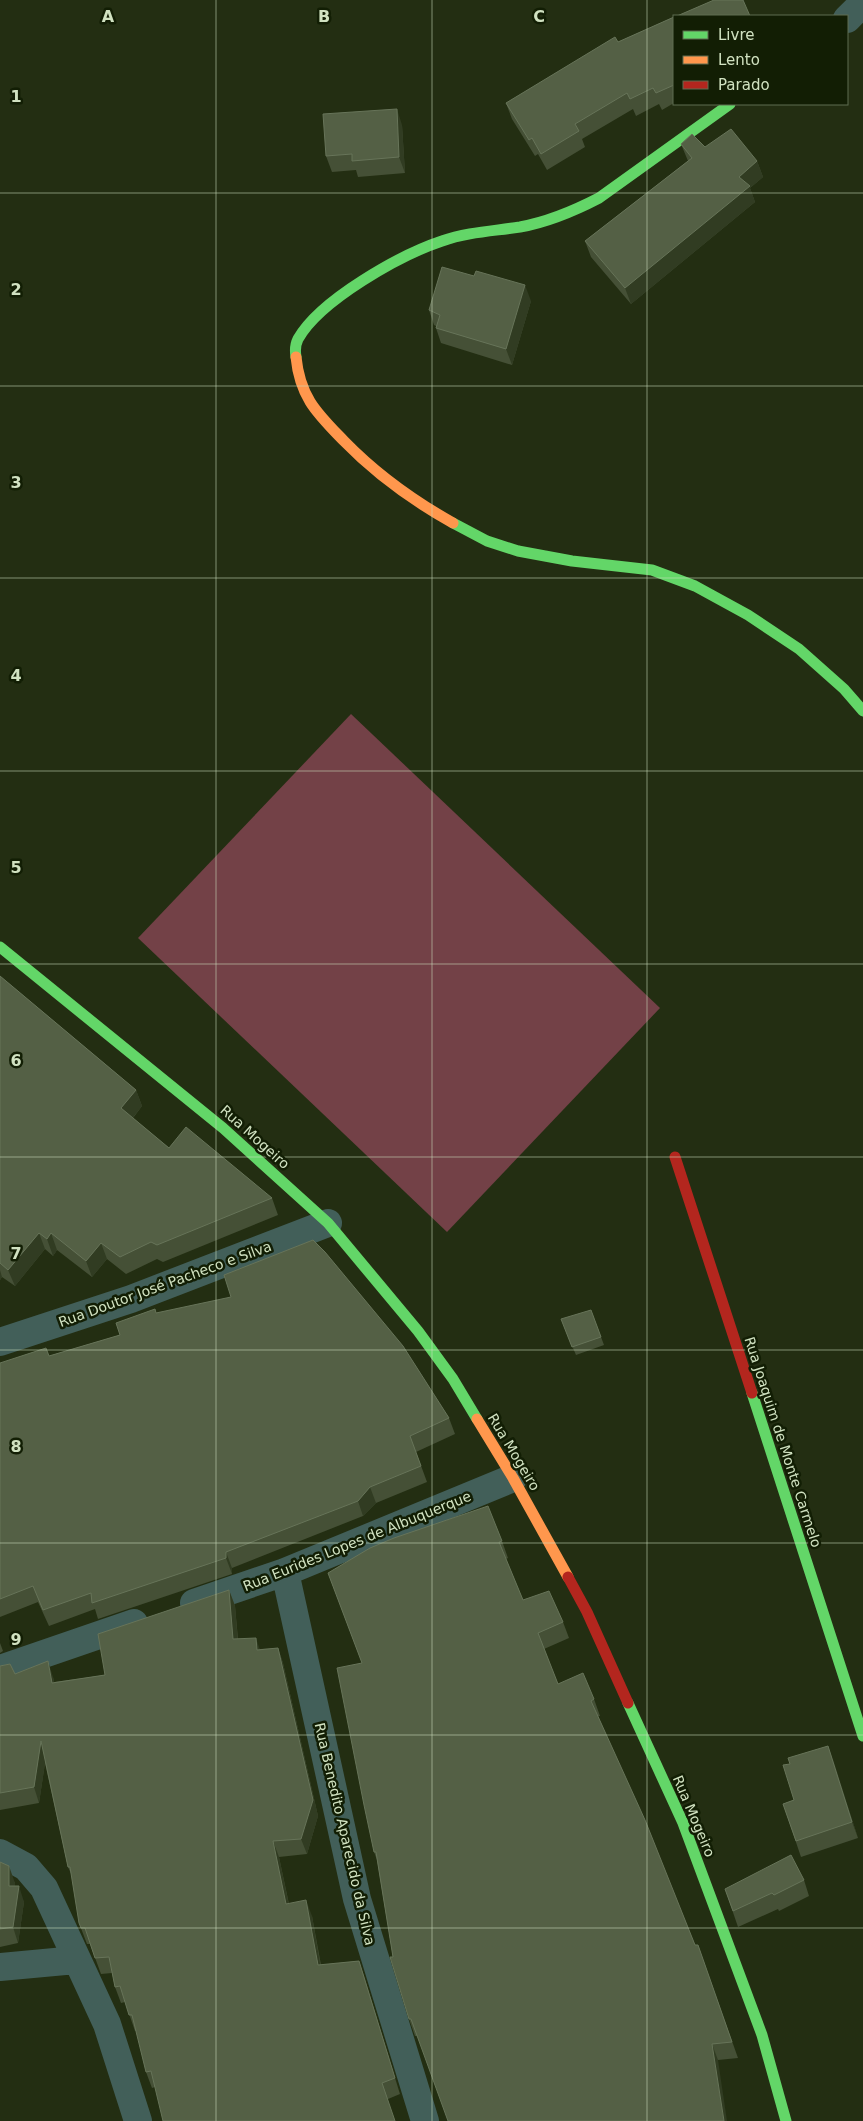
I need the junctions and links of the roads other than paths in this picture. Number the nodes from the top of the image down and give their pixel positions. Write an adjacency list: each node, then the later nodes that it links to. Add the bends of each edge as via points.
1 (729, 105): 2 (street, via 599,198 575,210 550,220 443,240 393,263 317,317 296,342 296,361 302,385 317,414 371,469 401,491 488,542 527,554 666,574 707,593 770,628 823,670)
2 (863, 711)
3 (0, 947): 5 (street, Rua Mogeiro, via 223,1128)
4 (675, 1157): 10 (street, Rua Joaquim de Monte Carmelo)
5 (328, 1223): 6 (street, Rua Doutor José Pacheco e Silva, via 131,1299); 7 (street, Rua Mogeiro, via 422,1336 453,1379)
6 (2, 1338)
7 (513, 1478): 8 (street, Rua Eurides Lopes de Albuquerque); 16 (street, Rua Mogeiro, via 587,1612 682,1824 762,2035)
8 (285, 1572): 9 (street, Rua Eurides Lopes de Albuquerque); 15 (street, Rua Benedito Aparecido da Silva, via 357,1899)
9 (0, 1668)
10 (863, 1736)
11 (0, 1853): 12 (street, via 26,1867 44,1888)
12 (76, 1960): 13 (street); 14 (street, via 107,2024)
13 (0, 1967)
14 (138, 2121)
15 (425, 2121)
16 (786, 2121)

